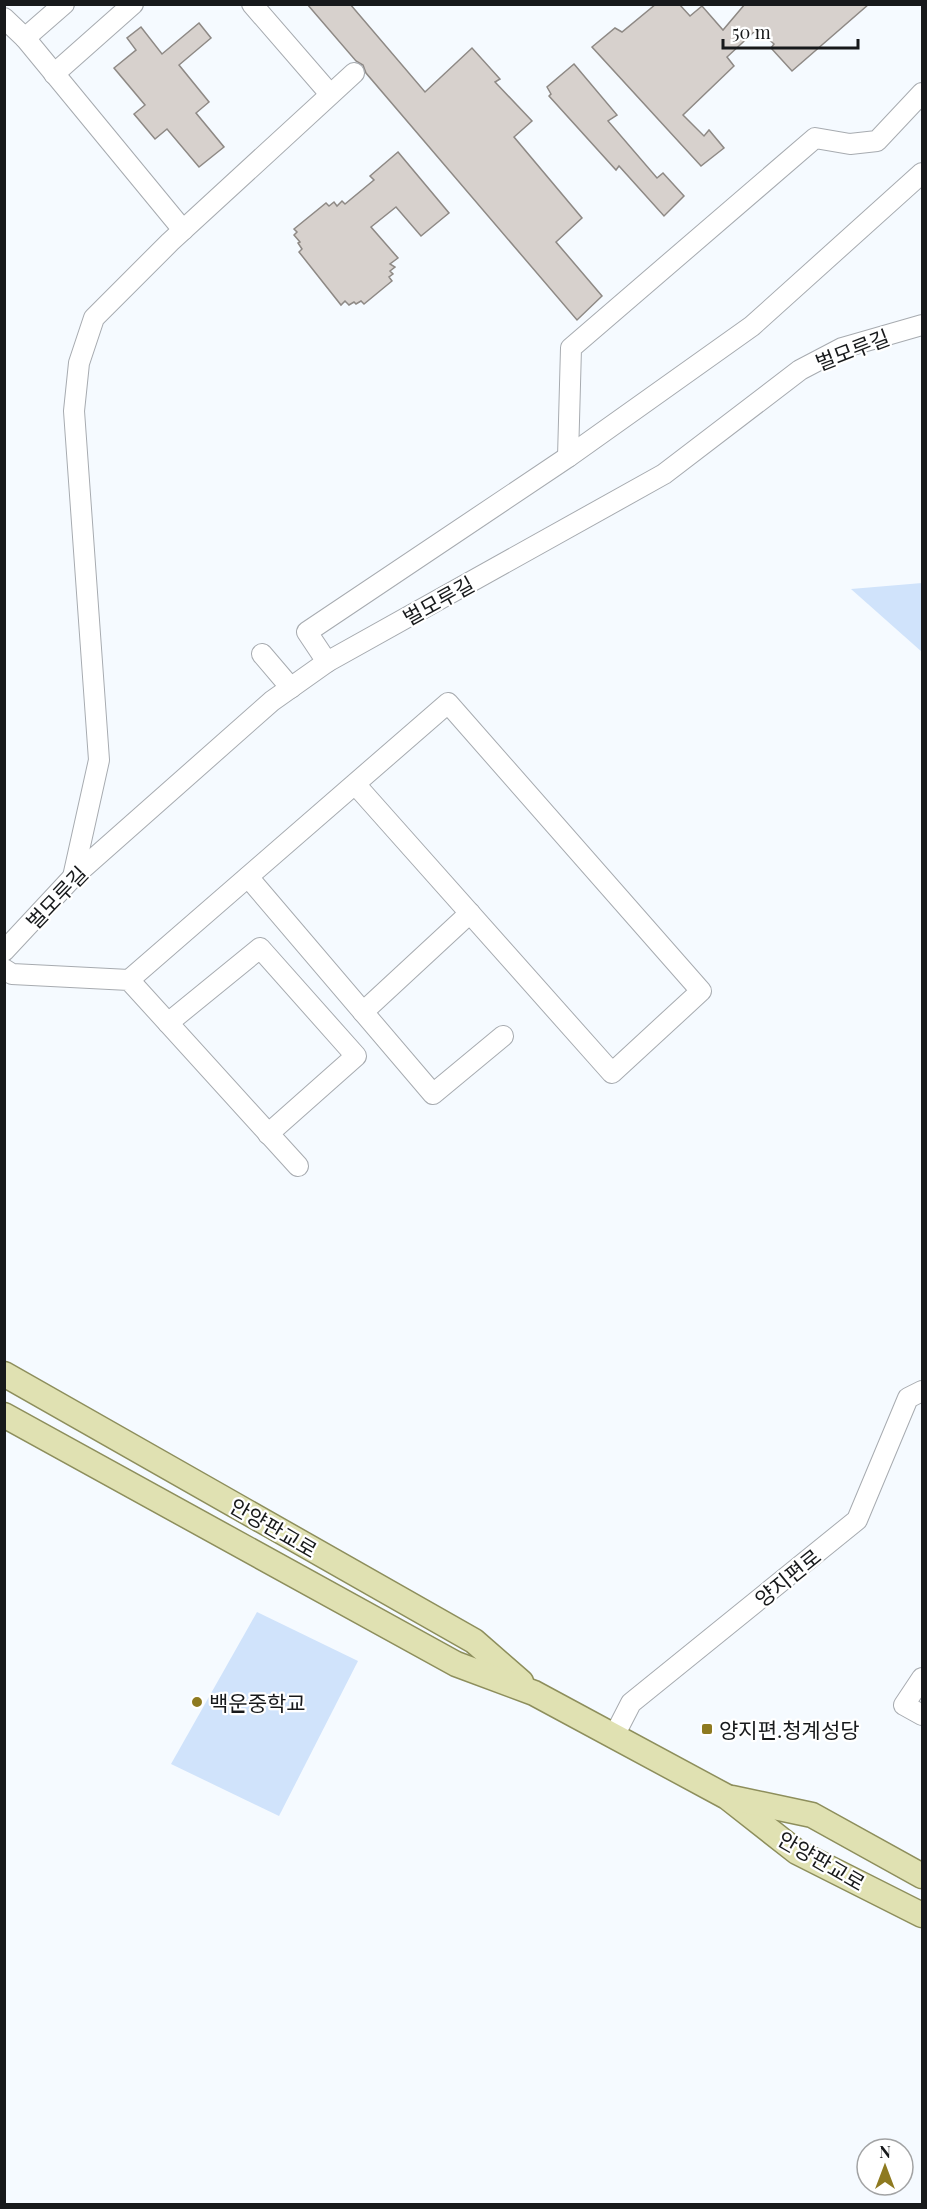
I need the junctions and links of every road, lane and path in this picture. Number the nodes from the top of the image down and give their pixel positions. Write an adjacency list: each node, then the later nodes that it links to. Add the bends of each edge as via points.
1 (64, 4): 5 (street)
2 (133, 4): 7 (street)
3 (252, 4): 9 (street)
4 (4, 18): 5 (street)
5 (25, 38): 7 (street)
6 (354, 72): 9 (street)
7 (54, 74): 11 (street)
8 (922, 93): 13 (street, via 878,141 850,144 815,138 571,348)
9 (330, 94): 11 (street)
10 (922, 173): 13 (street, via 752,326)
11 (183, 230): 18 (street, via 94,318 79,363 74,411 99,760)
12 (922, 325): 15 (street, 벌모루길, via 842,348 800,369 664,474)
13 (568, 458): 15 (street, via 307,632)
14 (262, 654): 16 (street)
15 (327, 662): 16 (street, 벌모루길)
16 (291, 688): 18 (street, 벌모루길, via 272,700)
17 (356, 784): 19 (street); 20 (street); 20 (street, via 448,703 701,991 612,1073)
18 (73, 877): 21 (street, 벌모루길)
19 (248, 877): 23 (street); 24 (street)
20 (470, 913): 24 (street)
21 (4, 951)
22 (4, 969): 23 (street, via 12,974)
23 (129, 980): 25 (street)
24 (363, 1012): 26 (street, via 433,1094)
25 (168, 1023): 27 (street); 27 (street, via 260,948 356,1056)
26 (504, 1036)
27 (268, 1134): 28 (street)
28 (297, 1166)
29 (4, 1374): 33 (main road, 안양판교로, via 474,1641)
30 (922, 1391): 35 (street, 양지편로, via 908,1398 856,1521 631,1703)
31 (4, 1415): 33 (main road, 안양판교로, via 456,1664)
32 (922, 1678): 34 (street, via 904,1705)
33 (534, 1693): 35 (main road, 안양판교로)
34 (922, 1715)
35 (614, 1736): 36 (main road, 안양판교로)
36 (727, 1797): 37 (main road, 안양판교로, via 812,1815); 38 (main road, 안양판교로, via 797,1851)
37 (922, 1876)
38 (922, 1915)

